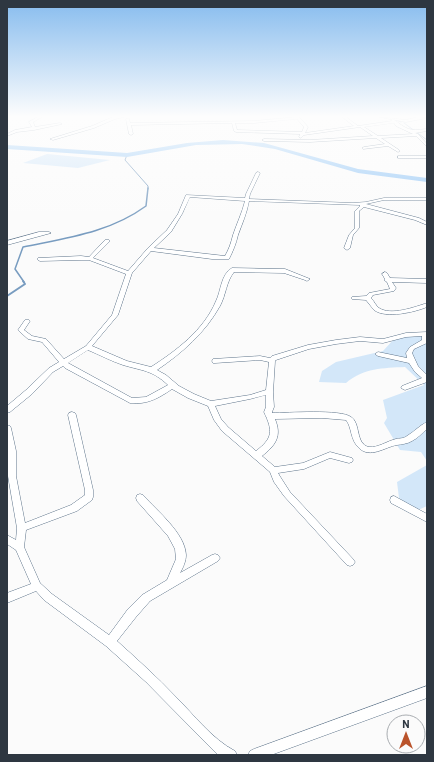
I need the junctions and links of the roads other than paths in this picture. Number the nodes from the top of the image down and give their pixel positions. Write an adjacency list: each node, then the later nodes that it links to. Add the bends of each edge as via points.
1 (399, 157): 2 (street)
2 (427, 157)
3 (258, 173): 5 (street)
4 (427, 199): 6 (street, via 388,199)
5 (247, 200): 6 (street); 12 (street, via 188,196 172,226); 13 (street, via 234,244)
6 (362, 205): 7 (street); 11 (street, via 357,210 357,228 351,235)
7 (427, 224)
8 (49, 233): 10 (street)
9 (107, 241): 15 (street)
10 (7, 243)
11 (347, 248)
12 (150, 249): 13 (street); 17 (street)
13 (227, 258): 16 (street)
14 (40, 259): 15 (street)
15 (90, 259): 17 (street)
16 (232, 270): 18 (street, via 285,271); 31 (street, via 218,306 207,320 178,352)
17 (129, 273): 25 (street, via 115,315)
18 (307, 279)
19 (427, 281): 21 (street, via 386,277 392,290 371,294)
20 (354, 298): 21 (street)
21 (368, 298): 22 (street, via 375,308 384,312 417,309)
22 (427, 305)
23 (27, 321): 27 (street, via 22,332 30,338 44,340)
24 (426, 334): 28 (street, via 406,335 383,341 353,340 308,347 278,355); 29 (street, via 425,341 409,351)
25 (88, 347): 27 (street); 31 (street, via 124,363)
26 (378, 354): 29 (street)
27 (64, 361): 33 (street, via 75,371 130,400 139,402 154,398); 37 (street)
28 (272, 361): 30 (street, via 249,358); 35 (street)
29 (411, 361): 32 (street)
30 (215, 362)
31 (152, 370): 33 (street)
32 (427, 379): 34 (street)
33 (173, 385): 36 (street)
34 (406, 388)
35 (269, 392): 36 (street, via 250,398); 39 (street)
36 (211, 404): 42 (street, via 225,429)
37 (7, 410)
38 (72, 415): 48 (street, via 89,497 74,508)
39 (270, 416): 40 (street, via 344,416 351,421 360,444 371,450 408,440); 42 (street, via 274,439)
40 (427, 425)
41 (7, 428): 48 (street, via 12,451 12,476)
42 (257, 455): 44 (street)
43 (349, 460): 44 (street, via 330,455 304,466)
44 (273, 470): 52 (street, via 284,490)
45 (140, 498): 53 (street, via 176,538 180,548 181,557)
46 (394, 500): 47 (street)
47 (427, 518)
48 (22, 528): 50 (street)
49 (7, 539): 50 (street)
50 (19, 547): 54 (street)
51 (215, 558): 53 (street)
52 (350, 562)
53 (171, 583): 56 (street, via 146,598)
54 (37, 586): 55 (street); 56 (street, via 48,597)
55 (7, 598)
56 (110, 642): 58 (street, via 150,678 221,750)
57 (427, 692): 59 (street)
58 (232, 755)
59 (254, 755)

